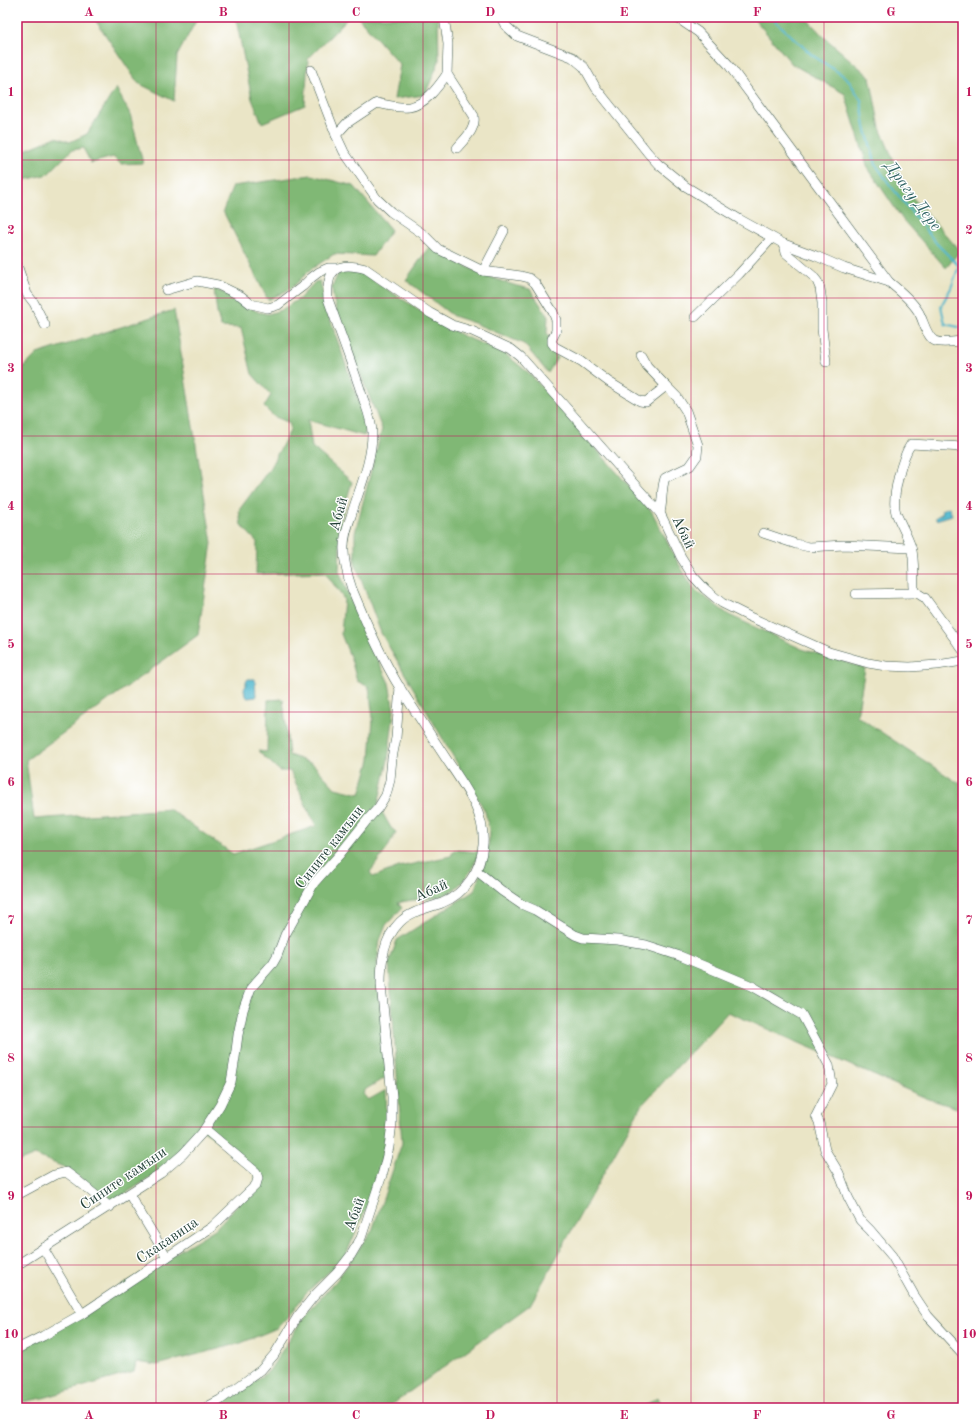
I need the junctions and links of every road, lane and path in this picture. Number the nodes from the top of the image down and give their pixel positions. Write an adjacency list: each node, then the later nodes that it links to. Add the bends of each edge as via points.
1 (444, 17): 5 (street, via 448,44)
2 (501, 17): 9 (street, via 505,25 517,36 572,57 584,67 613,111 658,164 685,186)
3 (676, 17): 14 (street, via 698,32 728,64)
4 (311, 70): 6 (street)
5 (447, 74): 6 (street, via 426,99 411,107 377,103 347,123); 7 (street, via 474,116 475,123)
6 (336, 136): 13 (street, via 344,152 377,199 391,212 423,234 438,249)
7 (457, 148)
8 (504, 231): 13 (street)
9 (772, 238): 10 (street); 16 (street)
10 (784, 244): 14 (street, via 844,268); 20 (street, via 786,253 817,281 820,288)
11 (17, 265): 17 (street, via 27,294)
12 (337, 268): 15 (street, via 328,268 320,272 278,305 268,308 251,304 218,285 197,281); 23 (street, Абай, via 349,266 366,269 430,313 452,325 511,349 521,357); 30 (street, Абай, via 329,280 328,299 370,419 372,432 367,467 346,530 346,568 367,625)
13 (483, 271): 21 (street, via 521,276 534,283 556,320 552,343 582,361 609,382 646,402)
14 (889, 282): 18 (street, via 918,310 930,338 940,342)
15 (166, 290)
16 (695, 317)
17 (45, 325)
18 (963, 341)
19 (640, 355): 21 (street)
20 (826, 362)
21 (666, 386): 23 (street, via 686,411 698,445 697,456 690,466 665,478)
22 (963, 446): 25 (street, via 911,444 907,449 898,476 895,505)
23 (660, 513): 29 (street, Абай, via 693,576 722,602 750,617 829,652 868,663 910,667)
24 (763, 533): 25 (street, via 809,547 844,545)
25 (911, 548): 26 (street, via 914,588)
26 (917, 593): 27 (street); 28 (street, via 925,598)
27 (856, 594)
28 (963, 650)
29 (963, 660)
30 (400, 687): 31 (street, Абай, via 469,793 478,813 483,830 483,843 482,858); 32 (street, Сините камъни, via 396,738 386,795 378,808 314,883 285,935 278,956 251,988 242,1016 231,1082)
31 (476, 871): 41 (street, via 520,904 535,910 575,935 646,945 680,956 752,986 802,1014 829,1065 832,1084 816,1116 825,1150 839,1173 860,1220 892,1256 928,1316); 42 (street, Абай, via 458,894 422,909 400,922 384,948 381,967 392,1123 383,1172 361,1238 337,1273 298,1316 274,1355 261,1370)
32 (205, 1129): 33 (street, Сините камъни, via 167,1168); 37 (street, Скакавица, via 256,1172 256,1185 212,1227)
33 (129, 1194): 35 (street, Сините камъни); 37 (street)
34 (17, 1195): 35 (street, via 54,1175 66,1172)
35 (110, 1207): 36 (street, Сините камъни)
36 (43, 1248): 38 (street, Сините камъни); 39 (street)
37 (167, 1257): 39 (street, Скакавица)
38 (17, 1265)
39 (82, 1314): 40 (street, Скакавица)
40 (17, 1349)
41 (963, 1354)
42 (205, 1408)

